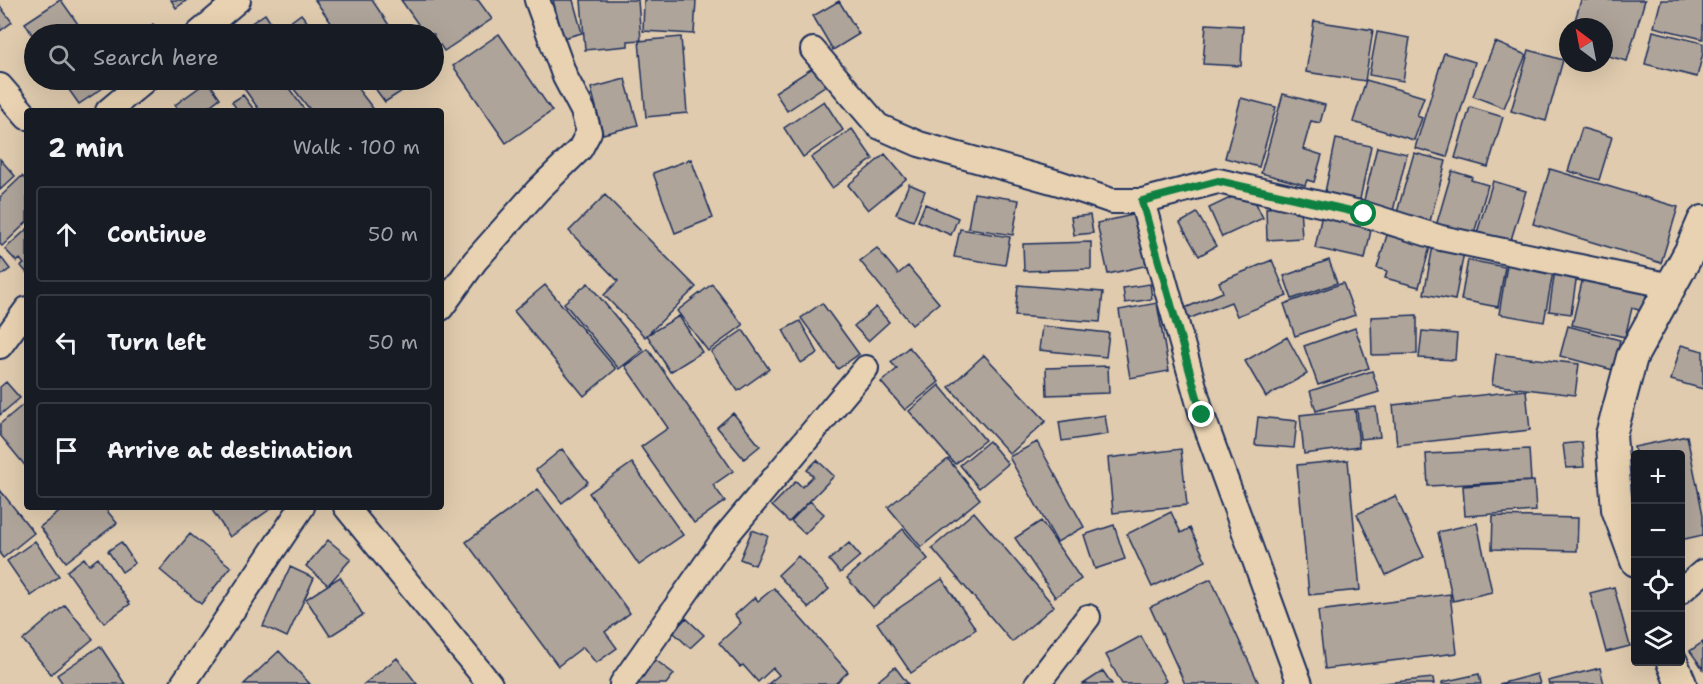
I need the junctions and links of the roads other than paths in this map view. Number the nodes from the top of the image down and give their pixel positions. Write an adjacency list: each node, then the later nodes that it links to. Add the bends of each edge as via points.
1 (238, 0): 3 (street)
2 (537, 0): 12 (street, via 589,132 580,149 475,261)
3 (210, 24)
4 (813, 50): 9 (street, via 878,126 918,144 1112,201)
5 (0, 86): 8 (street)
6 (133, 90): 7 (street)
7 (112, 108)
8 (24, 114)
9 (1142, 201): 11 (street, via 1218,181 1364,214 1441,238); 27 (street, via 1202,415)
10 (1703, 221): 11 (street)
11 (1671, 286): 18 (street, via 1632,357 1611,435 1617,509)
12 (444, 304)
13 (24, 313): 14 (street)
14 (0, 346)
15 (866, 368): 25 (street, via 726,537)
16 (300, 510): 23 (street)
17 (348, 510): 24 (street)
18 (1634, 558)
19 (1703, 573): 20 (street)
20 (1685, 588)
21 (1088, 617): 26 (street)
22 (1674, 666): 28 (street)
23 (183, 684)
24 (490, 684)
25 (622, 684)
26 (1037, 684)
27 (1300, 684)
28 (1681, 684)

